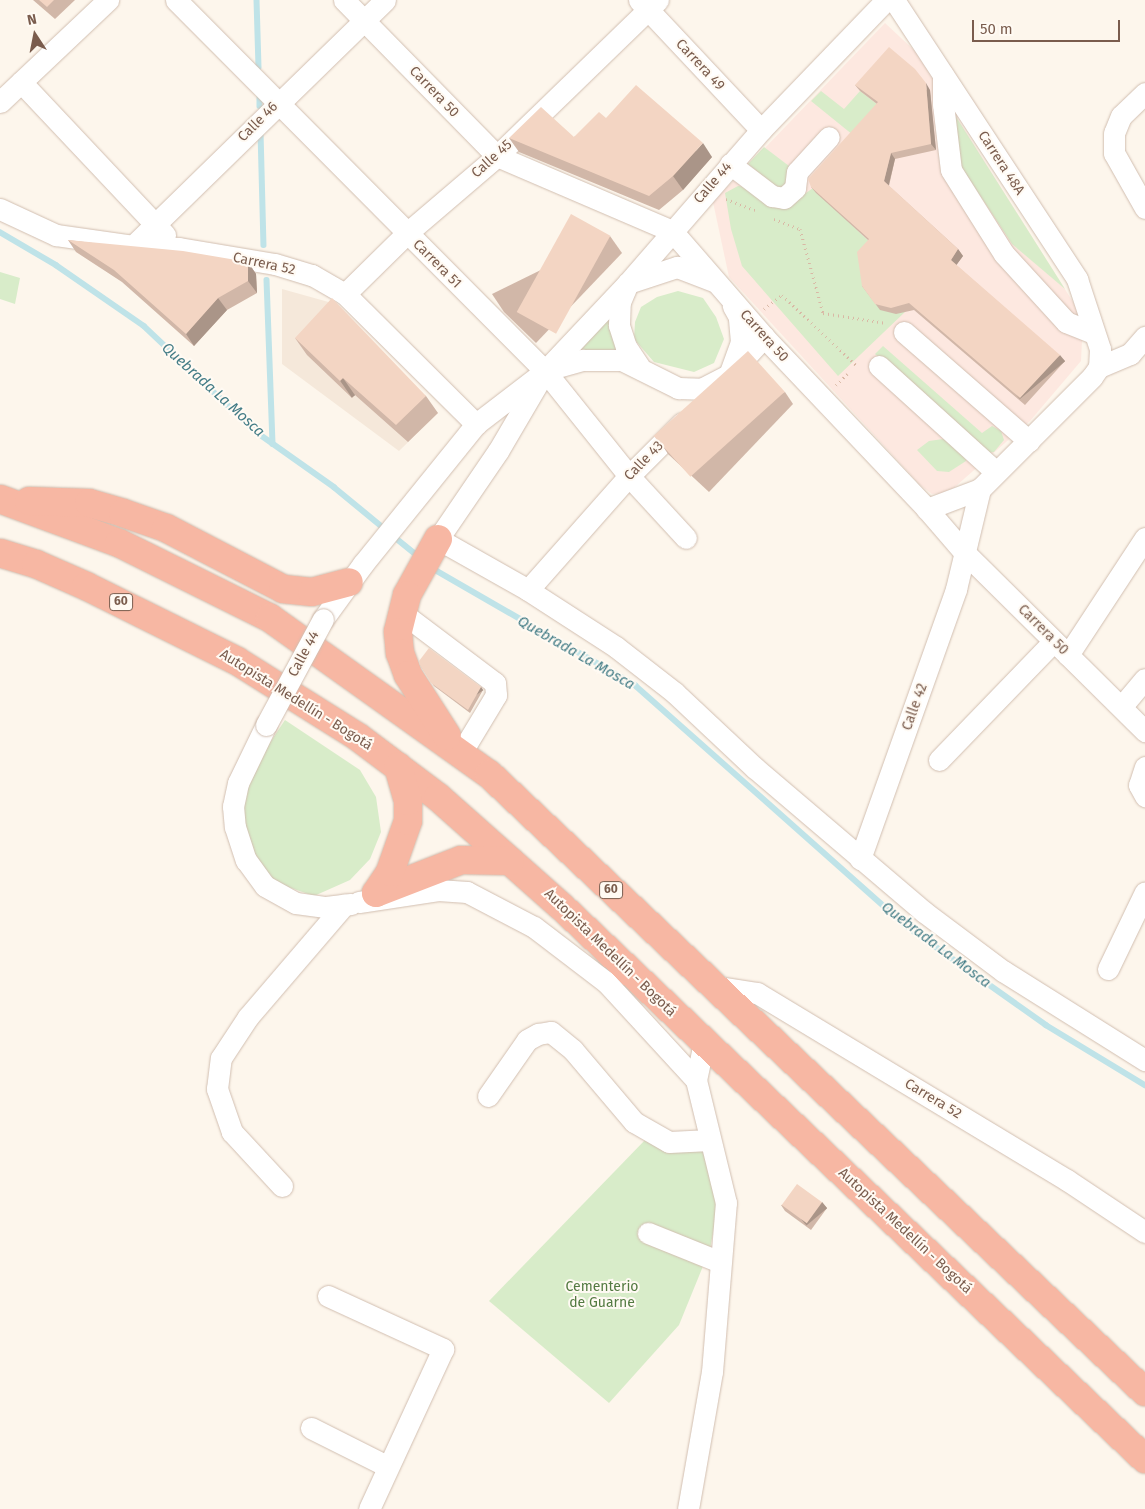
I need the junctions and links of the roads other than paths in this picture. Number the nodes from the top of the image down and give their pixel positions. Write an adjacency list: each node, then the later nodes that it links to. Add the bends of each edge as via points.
1 (108, 0): 10 (street)
2 (176, 0): 13 (street, Carrera 51)
3 (344, 0): 8 (street, Carrera 50)
4 (385, 0): 8 (street, Calle 46)
5 (886, 0): 14 (street, Calle 44)
6 (894, 0): 9 (street, Carrera 48A)
7 (648, 3): 14 (street, Carrera 49); 16 (street, Calle 45)
8 (364, 20): 13 (street, Calle 46); 16 (street, Carrera 50)
9 (943, 75): 29 (street, Carrera 48A, via 1077,279); 29 (street, via 942,104 951,170 1004,254 1066,322)
10 (21, 82): 12 (street); 20 (street)
11 (1145, 94): 18 (street, via 1121,116 1114,133 1114,153)
12 (0, 102)
13 (278, 102): 20 (street, Calle 46); 22 (street, Carrera 51)
14 (761, 130): 17 (street, Calle 44)
15 (829, 137): 17 (street, via 797,172 796,188 784,198 772,196)
16 (497, 156): 21 (street, Carrera 50); 22 (street, Calle 45)
17 (730, 164): 21 (street, Calle 44)
18 (1145, 208)
19 (0, 209): 23 (street, Carrera 52, via 56,235)
20 (155, 225): 23 (street, Calle 46); 24 (street)
21 (672, 231): 25 (street, Calle 44); 26 (street, Carrera 50)
22 (407, 233): 27 (street, Calle 45); 35 (street, Carrera 51)
23 (133, 246): 24 (street, Carrera 52)
24 (179, 248): 27 (street, Carrera 52, via 275,264 312,275)
25 (628, 283): 26 (street, via 677,266); 32 (street, via 620,302 619,325 626,347); 35 (street, Calle 44)
26 (721, 288): 30 (street, Carrera 50); 36 (street, via 739,317 741,342)
27 (345, 294): 37 (street, Carrera 52)
28 (896, 328): 38 (street)
29 (1093, 333): 34 (street, Carrera 48A, via 1100,349)
30 (764, 337): 36 (street, Calle 43); 43 (street, Carrera 50)
31 (1145, 337): 34 (street, via 1130,354)
32 (639, 366): 35 (street, via 600,358 567,363); 36 (street, via 657,380 678,388 701,389)
33 (879, 366): 39 (street)
34 (1099, 367): 38 (street)
35 (545, 371): 37 (street, Calle 44); 40 (street, Carrera 51); 46 (street, Calle 44, via 498,451)
36 (729, 375): 40 (street, Calle 43)
37 (476, 424): 49 (street, Calle 44)
38 (1029, 441): 39 (street)
39 (996, 472): 41 (street)
40 (628, 476): 44 (street, Carrera 51); 50 (street, Calle 43)
41 (980, 489): 43 (street); 47 (street, Calle 42)
42 (4, 500): 49 (highway, via 89,503 123,513 166,528 283,589 312,592); 56 (highway, 60, via 119,543 229,595 270,618)
43 (927, 509): 47 (street, Carrera 50)
44 (686, 538)
45 (1145, 538): 52 (street)
46 (436, 544): 50 (street); 51 (highway)
47 (964, 552): 52 (street, Carrera 50); 61 (street, Calle 42, via 956,589)
48 (0, 554): 58 (highway, Autopista Medellín - Bogotá / 60, via 36,564 86,586 220,651 322,712)
49 (356, 573): 64 (street, Calle 44, bridge, via 323,619 266,724 238,783 233,806 240,845 264,886 279,896 311,906)
50 (528, 590): 61 (street, via 616,647 675,693)
51 (404, 603): 56 (highway, via 398,632 400,653 408,675); 56 (street, via 495,683 496,695)
52 (1061, 648): 54 (street, Carrera 50); 57 (street)
53 (1145, 679): 54 (street)
54 (1122, 706): 55 (street, Carrera 50)
55 (1145, 731)
56 (458, 750): 66 (highway, 60, via 545,826)
57 (939, 760)
58 (398, 766): 62 (highway, Autopista Medellín - Bogotá / 60); 64 (highway, via 408,801 408,821 390,872)
59 (1145, 767): 60 (street, via 1139,786)
60 (1145, 796)
61 (860, 859): 68 (street, via 1003,971)
62 (510, 860): 64 (highway, via 476,858 455,862); 67 (highway, Autopista Medellín - Bogotá / 60)
63 (1145, 892): 65 (street)
64 (360, 900): 69 (street, Calle 44, via 438,890 467,892 525,922 606,982); 72 (street, via 248,1017 222,1058 217,1089 232,1132)
65 (1108, 969)
66 (713, 986): 73 (street, Carrera 52, via 757,993 1067,1180); 77 (highway, 60)
67 (704, 1043): 69 (street); 79 (highway, Autopista Medellín - Bogotá / 60)
68 (1145, 1060)
69 (696, 1080): 71 (street)
70 (488, 1096): 71 (street, via 527,1040 551,1032 573,1050 634,1122 669,1142)
71 (710, 1140): 75 (street, via 726,1203)
72 (282, 1186)
73 (1145, 1232)
74 (648, 1234): 75 (street)
75 (720, 1262): 82 (street, via 712,1372)
76 (328, 1296): 80 (street, via 443,1349)
77 (1145, 1392)
78 (311, 1428): 80 (street)
79 (1145, 1459)
80 (387, 1466): 81 (street)
81 (369, 1509)
82 (688, 1509)

